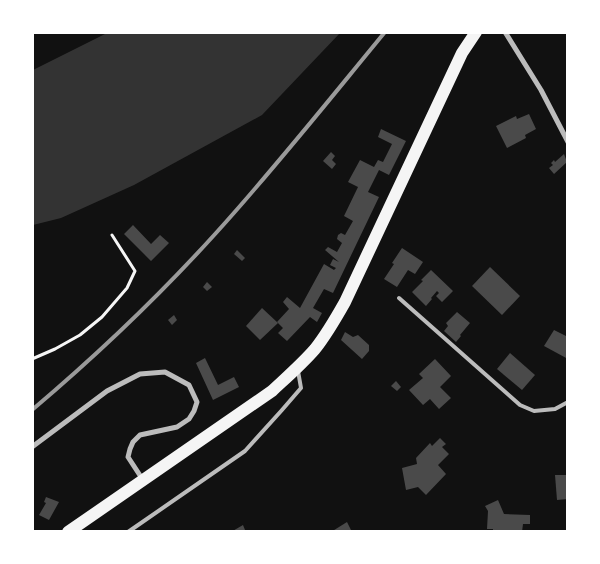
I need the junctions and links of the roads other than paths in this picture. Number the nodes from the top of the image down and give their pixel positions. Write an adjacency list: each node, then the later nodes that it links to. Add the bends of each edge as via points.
1 (476, 32): 5 (main road, via 462,53 345,302 332,325)
2 (505, 32): 3 (street)
3 (568, 142)
4 (399, 298): 6 (lane, via 520,405 534,411 555,409)
5 (298, 367): 8 (main road, via 272,391); 10 (lane, via 301,388 245,450)
6 (568, 402)
7 (32, 448): 8 (street, via 107,391 140,374 164,372 189,385 197,402 188,420 177,427 140,435 133,442 128,456)
8 (143, 480): 9 (main road)
9 (68, 532)
10 (128, 532)

